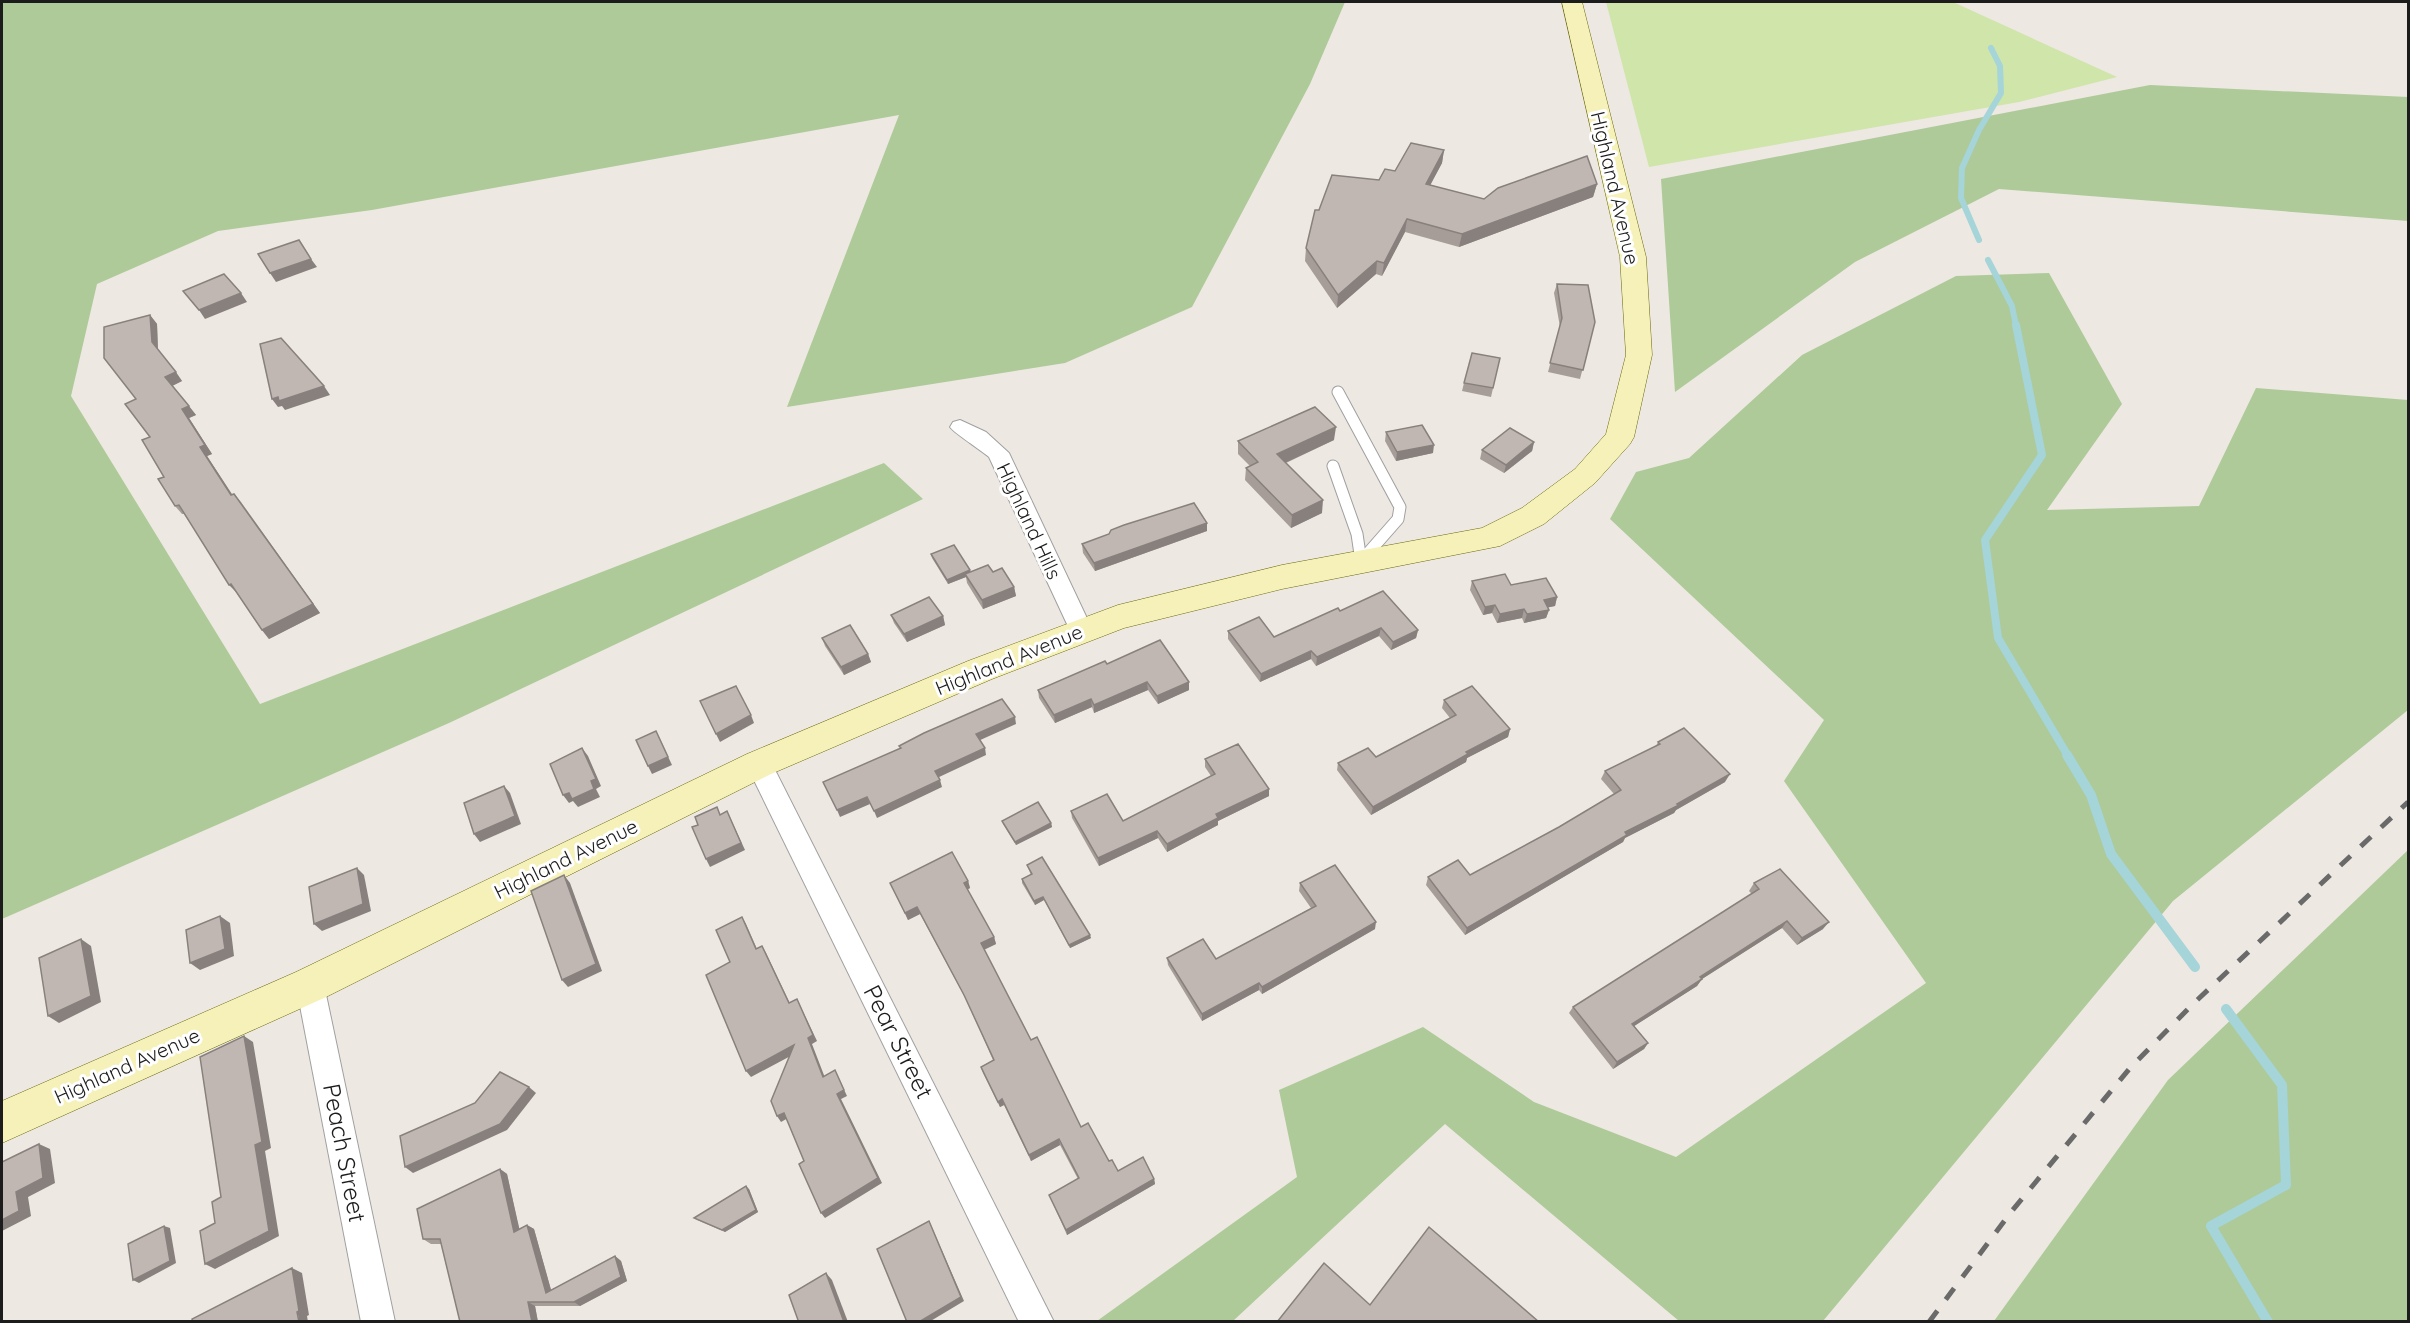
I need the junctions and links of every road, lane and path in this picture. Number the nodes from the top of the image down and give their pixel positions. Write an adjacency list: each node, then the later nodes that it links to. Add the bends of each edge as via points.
1 (1572, 2): 5 (main road, Highland Avenue, via 1633,257 1639,356 1620,437 1585,476 1533,516 1489,538)
2 (1338, 392): 5 (lane, via 1400,507 1398,519)
3 (960, 427): 6 (street, Highland Hills, via 998,453)
4 (1333, 466): 5 (lane, via 1357,534)
5 (1361, 561): 6 (main road, Highland Avenue, via 1139,611)
6 (1081, 631): 7 (main road, Highland Avenue)
7 (759, 764): 8 (main road, Highland Avenue); 10 (street, Pear Street)
8 (310, 985): 9 (main road, Highland Avenue); 11 (street, Peach Street)
9 (2, 1122)
10 (1038, 1321)
11 (378, 1322)

